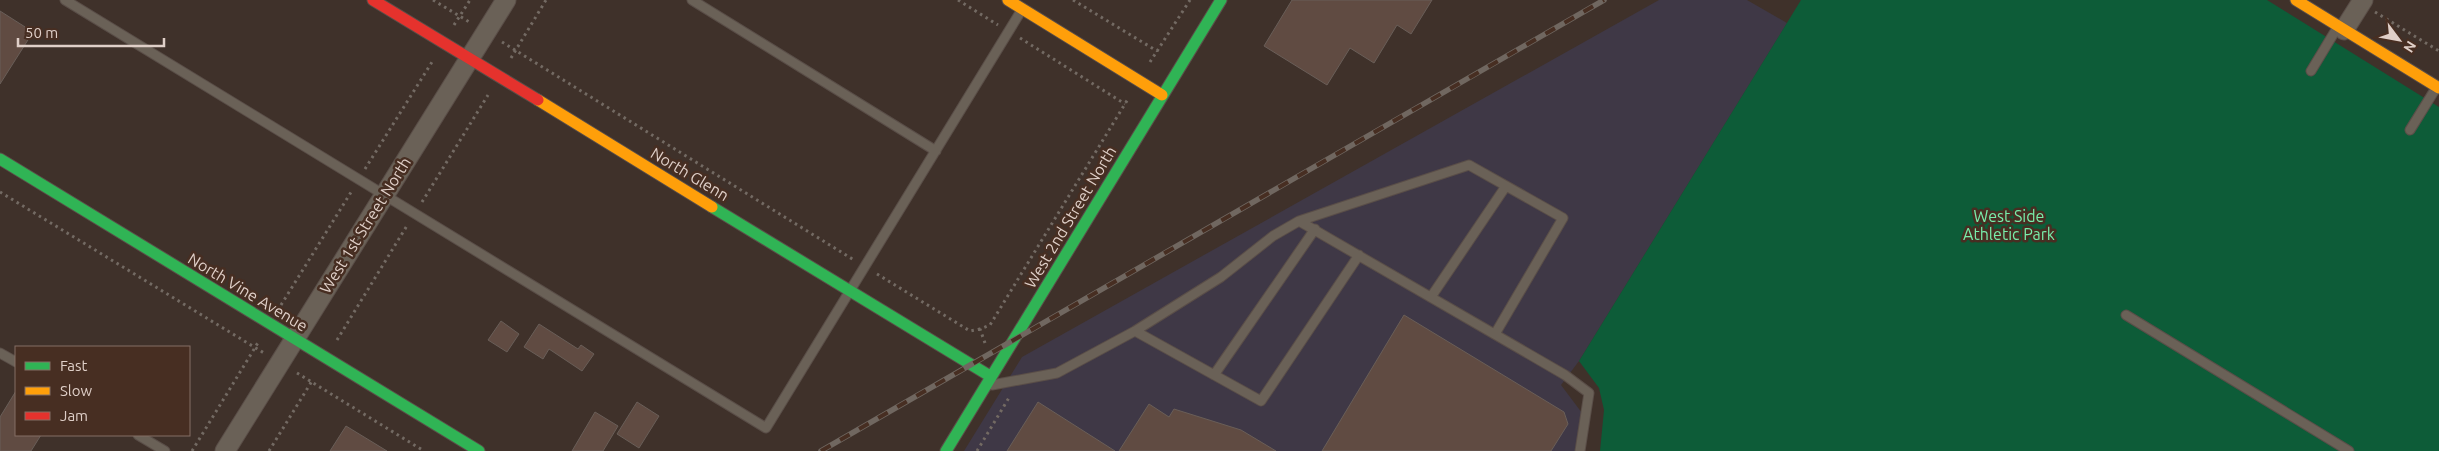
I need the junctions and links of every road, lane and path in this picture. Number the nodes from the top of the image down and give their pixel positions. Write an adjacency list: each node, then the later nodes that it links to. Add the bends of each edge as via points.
1 (65, 0): 38 (lane)
2 (373, 0): 25 (street, North Glenn)
3 (434, 0): 16 (path)
4 (470, 0): 16 (path)
5 (506, 0): 25 (street, West 1st Street North)
6 (546, 0): 22 (path)
7 (692, 0): 34 (lane)
8 (958, 0): 20 (path)
9 (1008, 0): 15 (street)
10 (1073, 0): 23 (path)
11 (1190, 0): 23 (path)
12 (1221, 0): 31 (street, West 2nd Street North)
13 (2296, 0): 19 (street)
14 (2361, 2): 19 (street); 24 (path)
15 (1022, 9): 20 (lane); 31 (street)
16 (460, 16): 17 (path); 18 (path)
17 (472, 24)
18 (452, 28)
19 (2341, 28): 28 (lane); 29 (street)
20 (1008, 32): 32 (path); 34 (lane)
21 (502, 42): 22 (path)
22 (515, 50): 27 (path); 42 (path)
23 (1157, 51): 26 (path)
24 (2439, 51)
25 (469, 59): 38 (street, West 1st Street North); 43 (street, North Glenn)
26 (1149, 63)
27 (506, 65)
28 (2311, 70)
29 (2438, 88): 33 (lane)
30 (1131, 93): 32 (path)
31 (1162, 95): 59 (street, West 2nd Street North)
32 (1125, 104): 46 (path, via 990,325)
33 (2410, 130)
34 (936, 151): 42 (lane)
35 (0, 159): 50 (street, North Vine Avenue)
36 (1506, 186): 39 (lane, via 1469,165); 44 (lane); 48 (lane, via 1563,218)
37 (0, 192): 52 (path)
38 (384, 195): 43 (lane, via 766,428); 50 (street, West 1st Street North)
39 (1299, 221): 40 (lane); 47 (lane, via 1273,236 1221,277)
40 (1315, 229): 41 (lane); 58 (lane)
41 (1359, 255): 44 (lane); 58 (lane, via 1261,401)
42 (865, 266): 43 (lane); 46 (path, via 970,330)
43 (850, 291): 59 (street, North Glenn)
44 (1431, 297): 48 (lane)
45 (2126, 315): 73 (lane)
46 (980, 329): 51 (path)
47 (1135, 332): 58 (lane); 60 (lane, via 1057,373)
48 (1494, 334): 72 (lane, via 1565,375 1589,393)
49 (262, 336): 52 (path)
50 (294, 339): 66 (street, West 1st Street North); 69 (street, North Vine Avenue)
51 (985, 344)
52 (255, 348): 54 (path); 65 (path)
53 (0, 353): 55 (lane)
54 (267, 355)
55 (15, 361)
56 (297, 373): 61 (path)
57 (316, 375): 61 (path)
58 (1214, 375)
59 (990, 376): 62 (street, West 2nd Street North)
60 (1020, 380): 62 (lane); 71 (path)
61 (311, 382): 67 (path); 68 (path)
62 (984, 387): 70 (street, West 2nd Street North)
63 (140, 436): 64 (lane)
64 (165, 451)
65 (192, 451)
66 (225, 451)
67 (269, 451)
68 (424, 451)
69 (479, 451)
70 (946, 451)
71 (977, 451)
72 (1580, 451)
73 (2349, 451)

